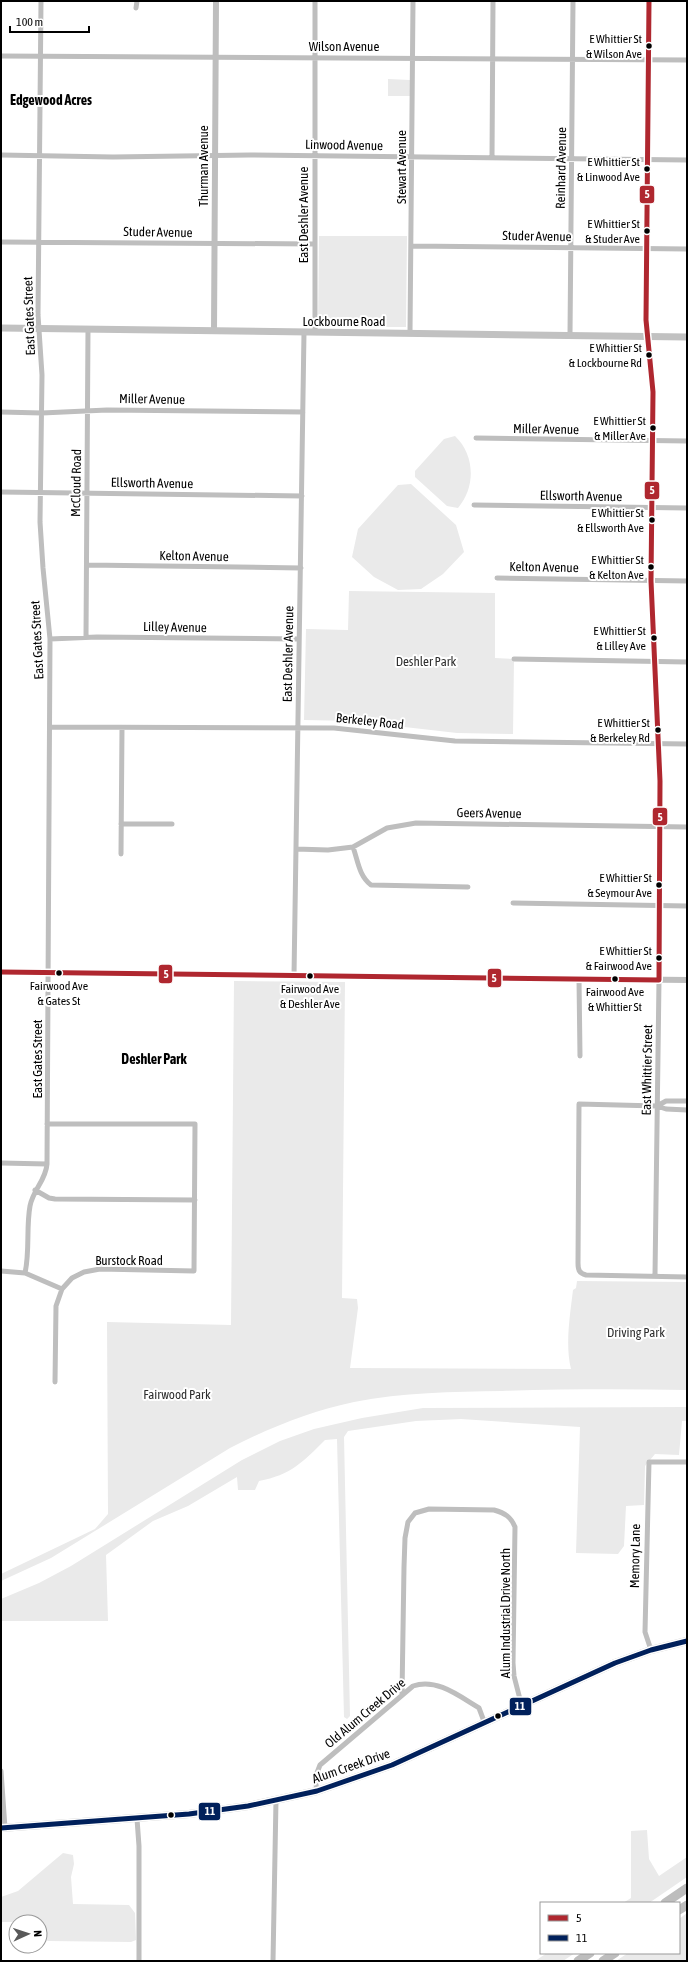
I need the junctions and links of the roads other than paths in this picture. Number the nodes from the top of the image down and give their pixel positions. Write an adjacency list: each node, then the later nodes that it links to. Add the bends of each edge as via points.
1 (41, 1): 11 (street, East Gates Street)
2 (137, 1): 9 (street)
3 (216, 1): 14 (street, Thurman Avenue)
4 (315, 1): 12 (street, East Deshler Avenue)
5 (413, 1): 13 (street, Stewart Avenue)
6 (493, 1): 15 (street)
7 (573, 1): 16 (street, Reinhard Avenue)
8 (650, 1): 17 (street, East Whittier Street)
9 (136, 8)
10 (1, 56): 11 (street, Wilson Avenue)
11 (40, 56): 14 (street, Wilson Avenue); 20 (street, East Gates Street)
12 (315, 56): 13 (street, Wilson Avenue); 14 (street, Wilson Avenue); 22 (street, East Deshler Avenue)
13 (413, 57): 15 (street, Wilson Avenue); 23 (street, Stewart Avenue)
14 (215, 58): 21 (street, Thurman Avenue)
15 (492, 58): 16 (street, Wilson Avenue); 24 (street)
16 (572, 59): 17 (street, Wilson Avenue); 25 (street, Reinhard Avenue)
17 (649, 59): 18 (street, Wilson Avenue); 26 (street, East Whittier Street)
18 (687, 60)
19 (1, 156): 20 (street, Linwood Avenue)
20 (39, 156): 21 (street, Linwood Avenue); 29 (street, East Gates Street)
21 (214, 156): 22 (street, Linwood Avenue); 30 (street, Thurman Avenue)
22 (314, 156): 23 (street, Linwood Avenue); 31 (street, East Deshler Avenue)
23 (412, 157): 24 (street, Linwood Avenue); 32 (street, Stewart Avenue)
24 (492, 158): 25 (street, Linwood Avenue)
25 (572, 158): 26 (street, Linwood Avenue); 33 (street, Reinhard Avenue)
26 (648, 159): 27 (street, Linwood Avenue); 34 (street, East Whittier Street)
27 (687, 160)
28 (1, 242): 29 (street, Studer Avenue)
29 (39, 242): 30 (street, Studer Avenue); 37 (street, East Gates Street)
30 (214, 244): 31 (street, Studer Avenue); 39 (street, Thurman Avenue)
31 (314, 244): 41 (street, East Deshler Avenue)
32 (411, 246): 33 (street, Studer Avenue); 42 (street, Stewart Avenue)
33 (571, 248): 34 (street, Studer Avenue); 43 (street, Reinhard Avenue)
34 (647, 248): 35 (street, Studer Avenue); 44 (street, East Whittier Street)
35 (687, 249)
36 (1, 328): 37 (main road, Lockbourne Road)
37 (38, 329): 38 (main road, Lockbourne Road); 49 (street, East Gates Street, via 42,360)
38 (88, 329): 39 (main road, Lockbourne Road); 46 (street, McCloud Road)
39 (214, 331): 40 (main road, Lockbourne Road)
40 (304, 332): 41 (main road, Lockbourne Road); 48 (street, East Deshler Avenue)
41 (315, 332): 42 (main road, Lockbourne Road)
42 (410, 333): 43 (main road, Lockbourne Road)
43 (570, 335): 44 (main road, Lockbourne Road)
44 (648, 337): 45 (main road, Lockbourne Road); 51 (street, East Whittier Street, via 653,392)
45 (687, 337)
46 (88, 410): 48 (street, Miller Avenue); 49 (street, Miller Avenue); 55 (street, McCloud Road)
47 (1, 412): 49 (street, Miller Avenue)
48 (303, 412): 56 (street, East Deshler Avenue)
49 (42, 413): 54 (street, East Gates Street)
50 (476, 438): 51 (street, Miller Avenue)
51 (653, 440): 52 (street, Miller Avenue); 58 (street, East Whittier Street)
52 (687, 441)
53 (1, 492): 54 (street, Ellsworth Avenue)
54 (41, 492): 55 (street, Ellsworth Avenue); 66 (street, East Gates Street, via 41,548)
55 (88, 493): 56 (street, Ellsworth Avenue); 60 (street, McCloud Road)
56 (302, 496): 61 (street, East Deshler Avenue)
57 (474, 505): 58 (street, Ellsworth Avenue)
58 (652, 508): 59 (street, Ellsworth Avenue); 63 (street, East Whittier Street)
59 (687, 508)
60 (87, 565): 61 (street, Kelton Avenue); 65 (street, McCloud Road)
61 (300, 568): 67 (street, East Deshler Avenue)
62 (497, 578): 63 (street, Kelton Avenue)
63 (651, 581): 64 (street, Kelton Avenue); 69 (street, East Whittier Street)
64 (687, 581)
65 (86, 637): 66 (street, Lilley Avenue); 67 (street, Lilley Avenue)
66 (50, 639): 71 (street, East Gates Street)
67 (300, 639): 73 (street, East Deshler Avenue)
68 (514, 659): 69 (street)
69 (654, 662): 70 (street); 74 (street, East Whittier Street)
70 (687, 662)
71 (50, 727): 72 (street, Berkeley Road); 88 (street, East Gates Street)
72 (122, 728): 73 (street, Berkeley Road); 76 (street)
73 (298, 728): 74 (street, Berkeley Road, via 334,728 455,741); 81 (street, East Deshler Avenue)
74 (659, 744): 75 (street, Berkeley Road); 78 (street, East Whittier Street)
75 (687, 744)
76 (121, 824): 77 (street); 82 (street)
77 (172, 824)
78 (660, 827): 79 (street, Geers Avenue); 80 (street, Geers Avenue, via 416,822 387,828); 85 (street, East Whittier Street)
79 (687, 828)
80 (353, 847): 81 (street, Geers Avenue); 83 (street, via 361,873 371,885)
81 (296, 850): 89 (street, East Deshler Avenue)
82 (121, 854)
83 (468, 887)
84 (514, 903): 85 (street)
85 (659, 905): 86 (street); 91 (street, East Whittier Street)
86 (687, 906)
87 (1, 972): 88 (street)
88 (49, 973): 89 (street); 97 (street, East Gates Street)
89 (294, 976): 90 (street)
90 (579, 979): 91 (street); 93 (street)
91 (659, 980): 92 (street); 95 (street, East Whittier Street)
92 (687, 980)
93 (580, 1056)
94 (687, 1102): 95 (street, via 666,1101)
95 (657, 1106): 96 (street, via 666,1110); 104 (street, East Whittier Street); 104 (street, via 579,1104 578,1270 586,1275)
96 (687, 1110)
97 (47, 1124): 99 (street, East Gates Street); 101 (street, via 195,1124)
98 (1, 1163): 99 (street)
99 (47, 1164): 100 (street, East Gates Street, via 46,1174)
100 (35, 1190): 101 (street, via 55,1199); 103 (street, East Gates Street, via 29,1210 29,1253)
101 (195, 1200): 106 (street, Burstock Road, via 194,1271 91,1270 78,1275)
102 (1, 1271): 103 (street)
103 (25, 1274): 106 (street)
104 (655, 1275): 105 (street)
105 (687, 1277)
106 (62, 1289): 107 (street, via 55,1312)
107 (55, 1382)
108 (687, 1462): 110 (street, Memory Lane, via 649,1462 645,1632)
109 (687, 1641): 110 (main road, Alum Creek Drive)
110 (651, 1650): 112 (main road, Alum Creek Drive, via 615,1663)
111 (402, 1694): 112 (street, Alum Industrial Drive North, via 404,1554 408,1522 415,1513 429,1509 494,1510 512,1519 516,1536 514,1676); 113 (street, Old Alum Creek Drive, via 420,1684 441,1686 479,1708); 115 (street, Old Alum Creek Drive, via 320,1765 315,1778)
112 (522, 1707): 113 (main road, Alum Creek Drive)
113 (485, 1724): 115 (main road, Alum Creek Drive, via 392,1765)
114 (1, 1771): 118 (street)
115 (317, 1791): 116 (main road, Alum Creek Drive)
116 (276, 1800): 117 (main road, Alum Creek Drive, via 233,1808); 124 (street)
117 (137, 1818): 118 (main road, Alum Creek Drive); 123 (street)
118 (3, 1828)
119 (687, 1888): 120 (highway)
120 (666, 1902)
121 (588, 1954): 125 (highway)
122 (612, 1954): 126 (highway)
123 (139, 1961)
124 (273, 1961)
125 (578, 1961)
126 (602, 1961)

